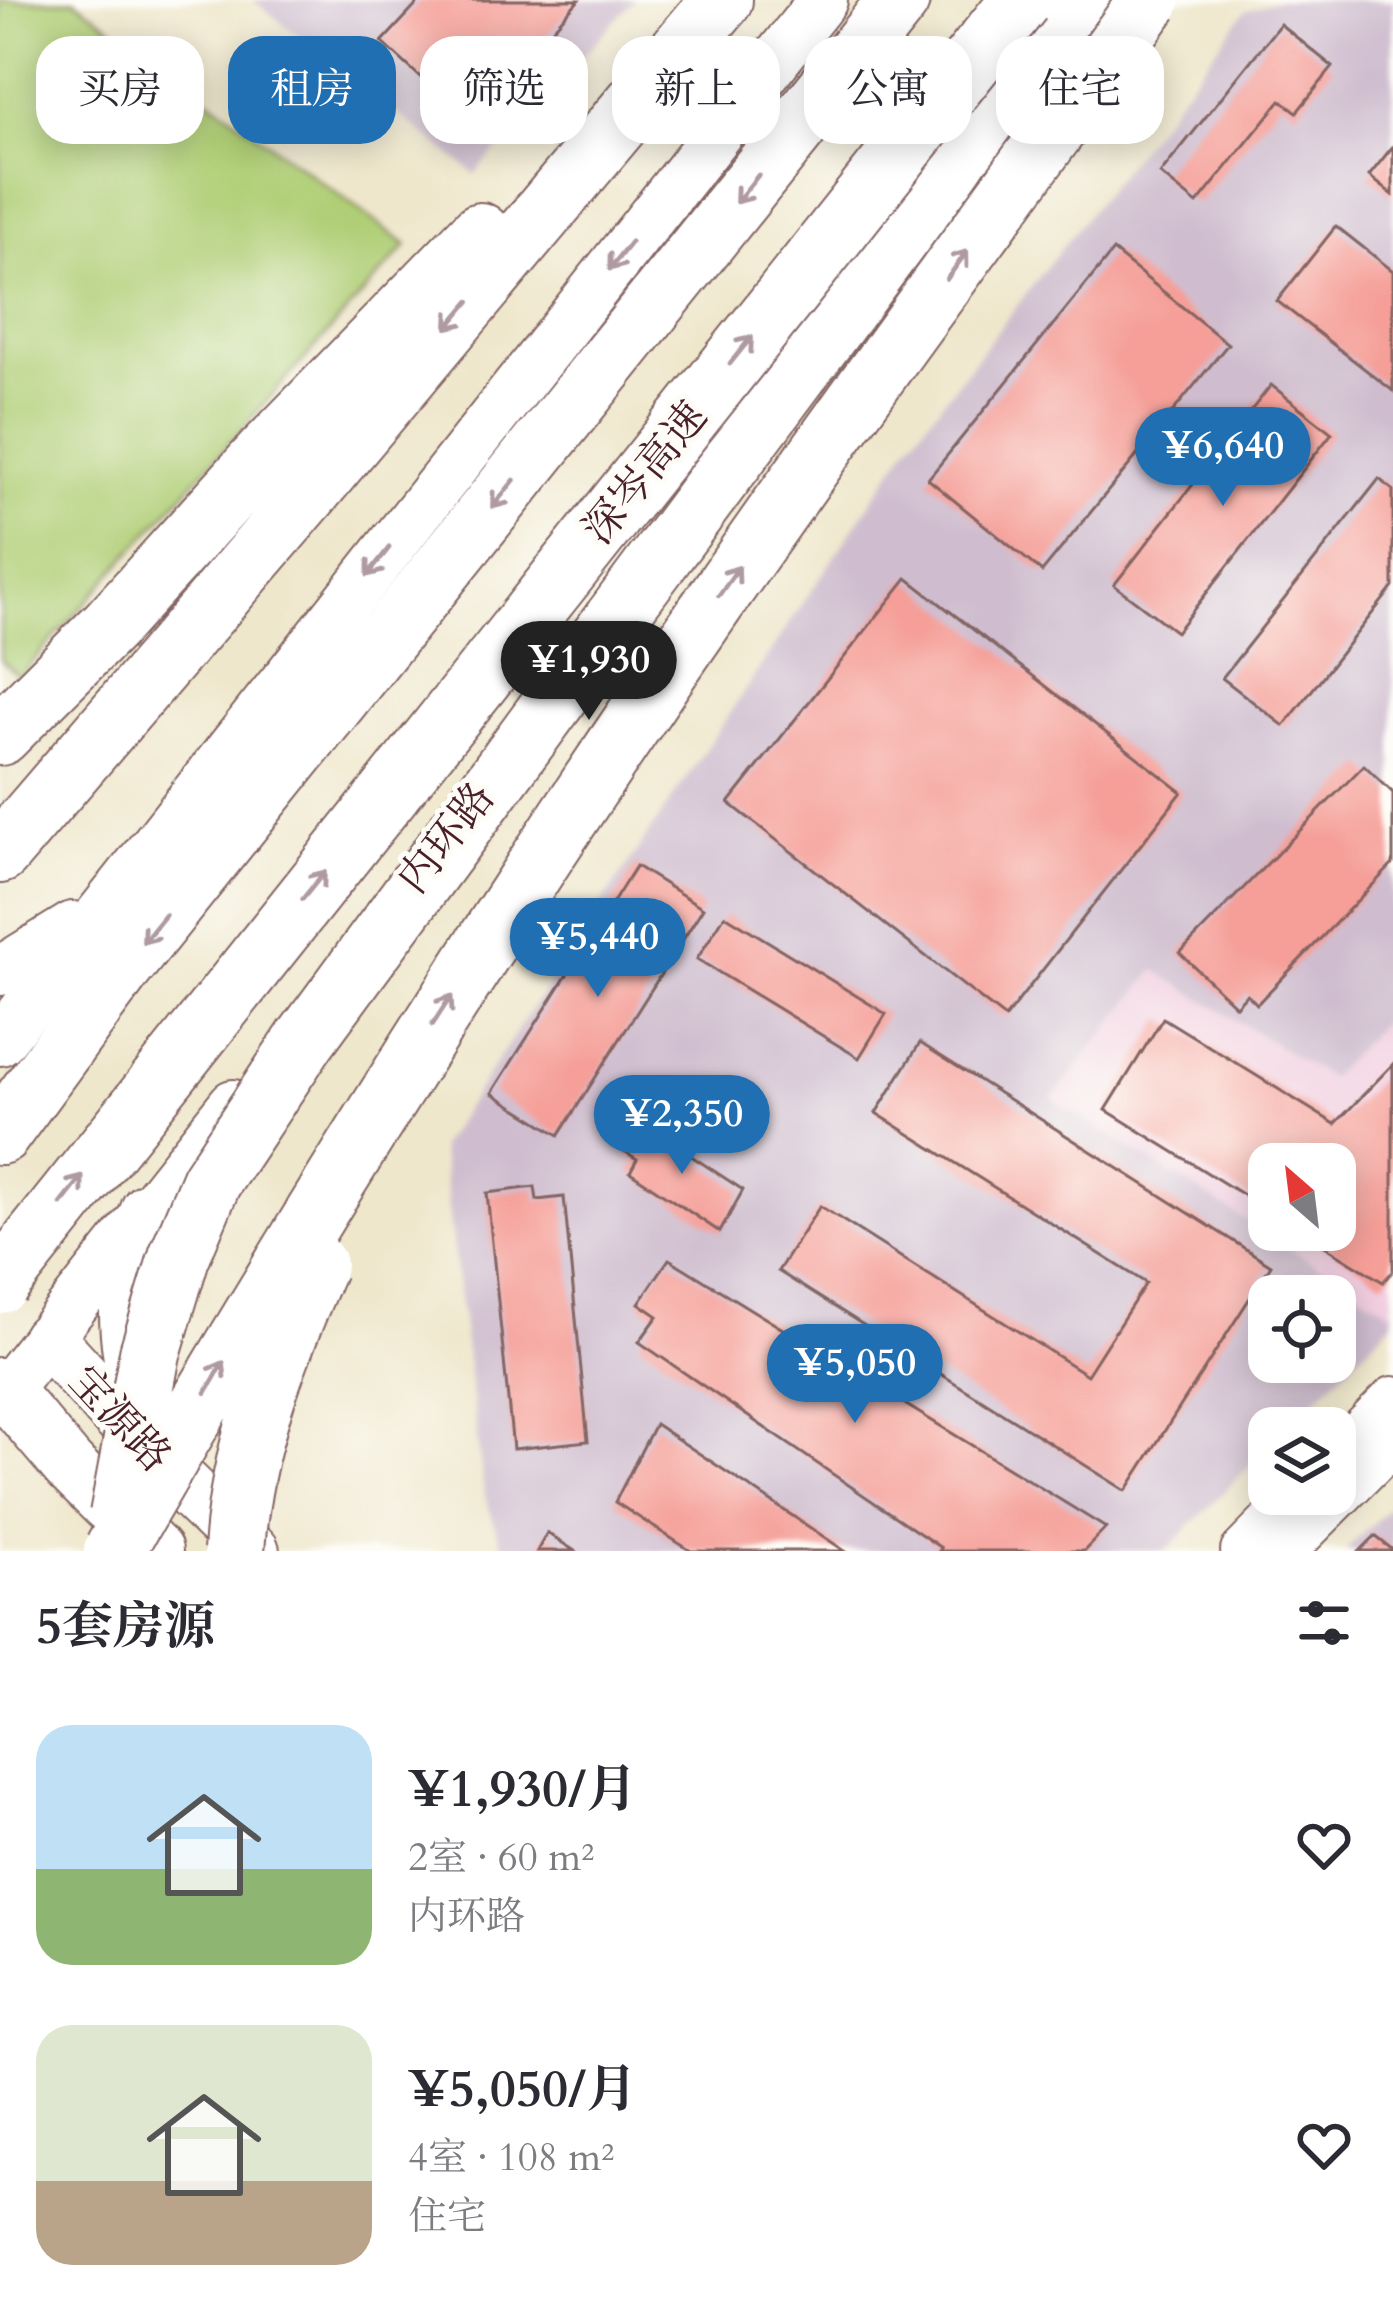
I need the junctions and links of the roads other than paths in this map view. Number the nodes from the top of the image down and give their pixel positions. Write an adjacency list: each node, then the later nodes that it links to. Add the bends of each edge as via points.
1 (705, 0): 9 (highway)
2 (722, 0): 10 (highway, one-way to 10)
3 (824, 0): 11 (main road, one-way to 11)
4 (899, 0): 15 (highway, one-way to 15, via 121,969)
5 (1021, 0): 17 (highway, 深岑高速, one-way to 5, bridge)
6 (1060, 0): 25 (highway, bridge, via 947,173 305,1040 211,1181 150,1353)
7 (1109, 0): 16 (main road, 内环路)
8 (1150, 0): 14 (highway, one-way to 8, bridge, via 718,597)
9 (0, 735)
10 (0, 853)
11 (115, 894): 12 (main road); 13 (main road)
12 (0, 970)
13 (0, 1041)
14 (396, 1080): 25 (highway, one-way to 14, bridge); 27 (highway, bridge, via 265,1394 244,1464)
15 (0, 1134)
16 (148, 1210): 18 (main road, 内环路); 23 (main road, via 125,1327 144,1414)
17 (0, 1279): 18 (main road, 宝源路)
18 (50, 1340): 19 (main road, 内环路); 23 (main road, 宝源路)
19 (3, 1389): 26 (main road, 宝源路)
20 (1393, 1398): 21 (street)
21 (1356, 1436)
22 (1393, 1443): 30 (street)
23 (167, 1469): 28 (main road, 宝源路)
24 (1277, 1515): 29 (street)
25 (114, 1551)
26 (155, 1551)
27 (234, 1551)
28 (252, 1551)
29 (1242, 1551)
30 (1285, 1551)

